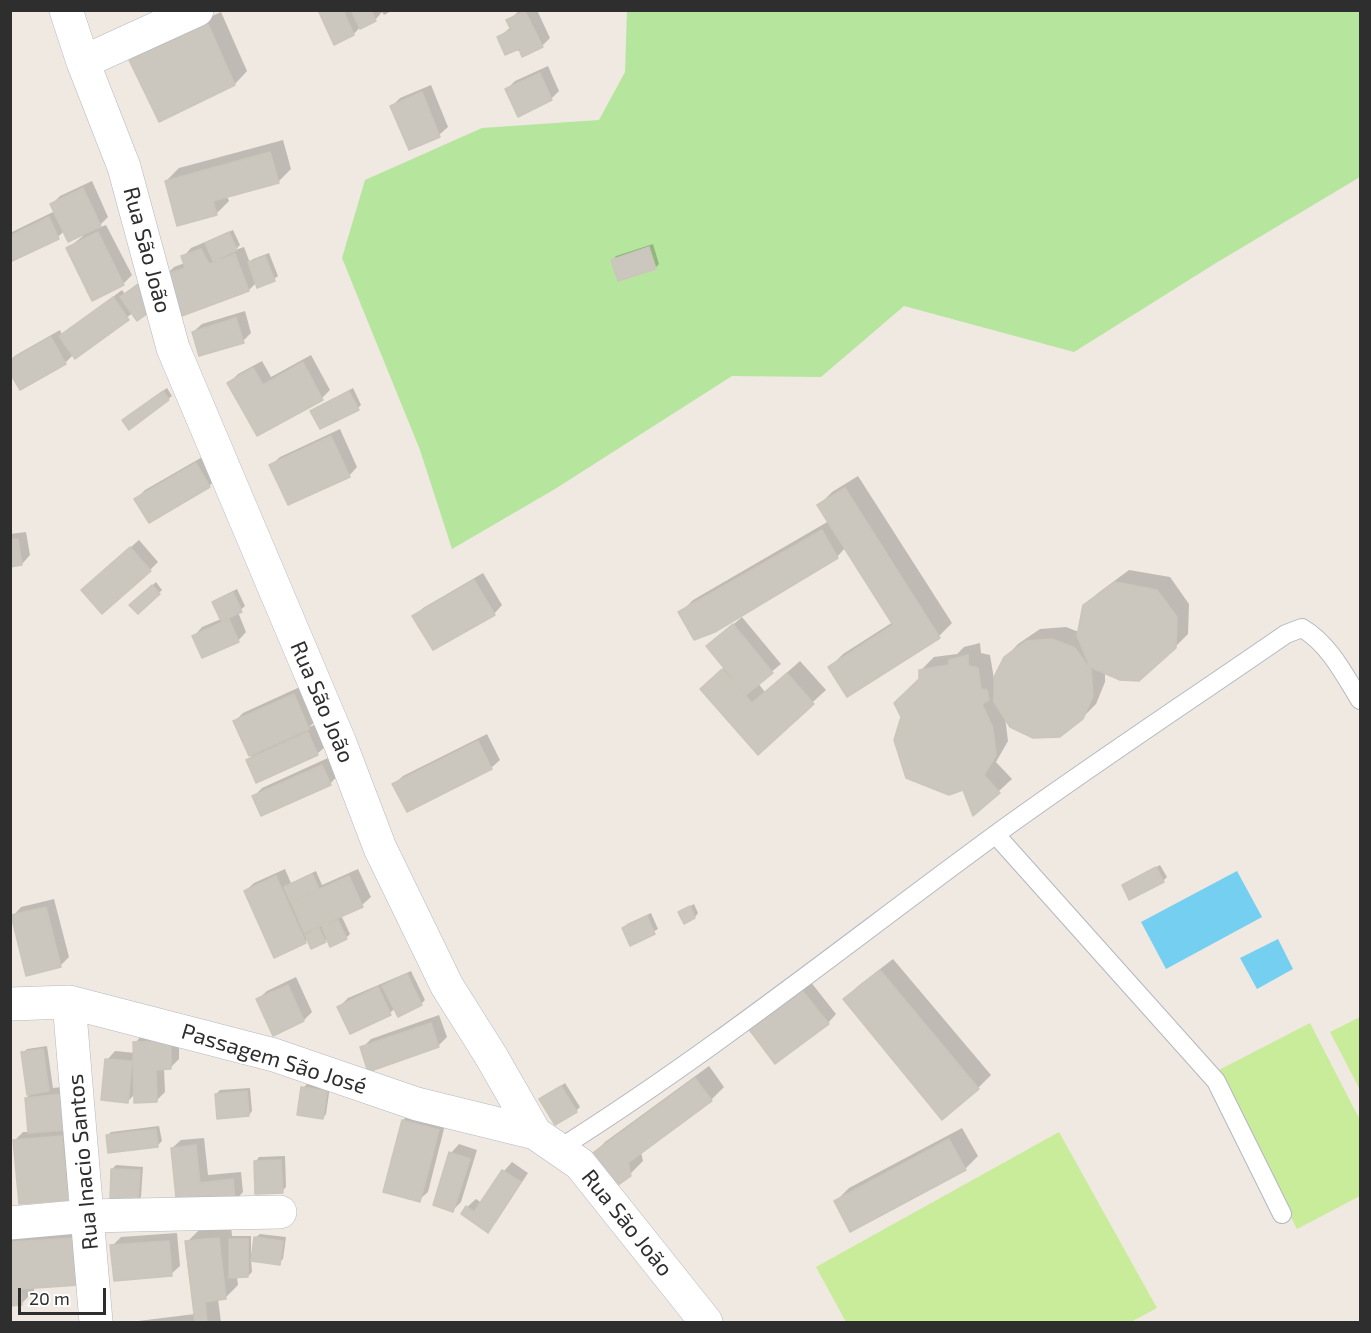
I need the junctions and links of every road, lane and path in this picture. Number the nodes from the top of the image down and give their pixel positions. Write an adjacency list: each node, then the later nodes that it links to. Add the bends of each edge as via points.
1 (66, 10): 3 (street, Rua São João)
2 (197, 10): 3 (street)
3 (83, 62): 8 (street, Rua São João, via 124,167 173,348 340,743 380,848 447,986)
4 (1360, 700): 5 (lane, via 1330,652 1302,628 1286,634)
5 (996, 835): 8 (lane, via 769,1005 600,1123); 10 (lane, via 1216,1081)
6 (69, 1002): 7 (street, Passagem São José); 8 (street, Passagem São José, via 274,1055 417,1104); 11 (street, Rua Inacio Santos)
7 (10, 1004)
8 (546, 1141): 14 (street, Rua São João, via 580,1164)
9 (280, 1212): 11 (street)
10 (1282, 1214)
11 (88, 1216): 12 (street); 13 (street, Rua Inacio Santos)
12 (10, 1223)
13 (96, 1323)
14 (706, 1323)

